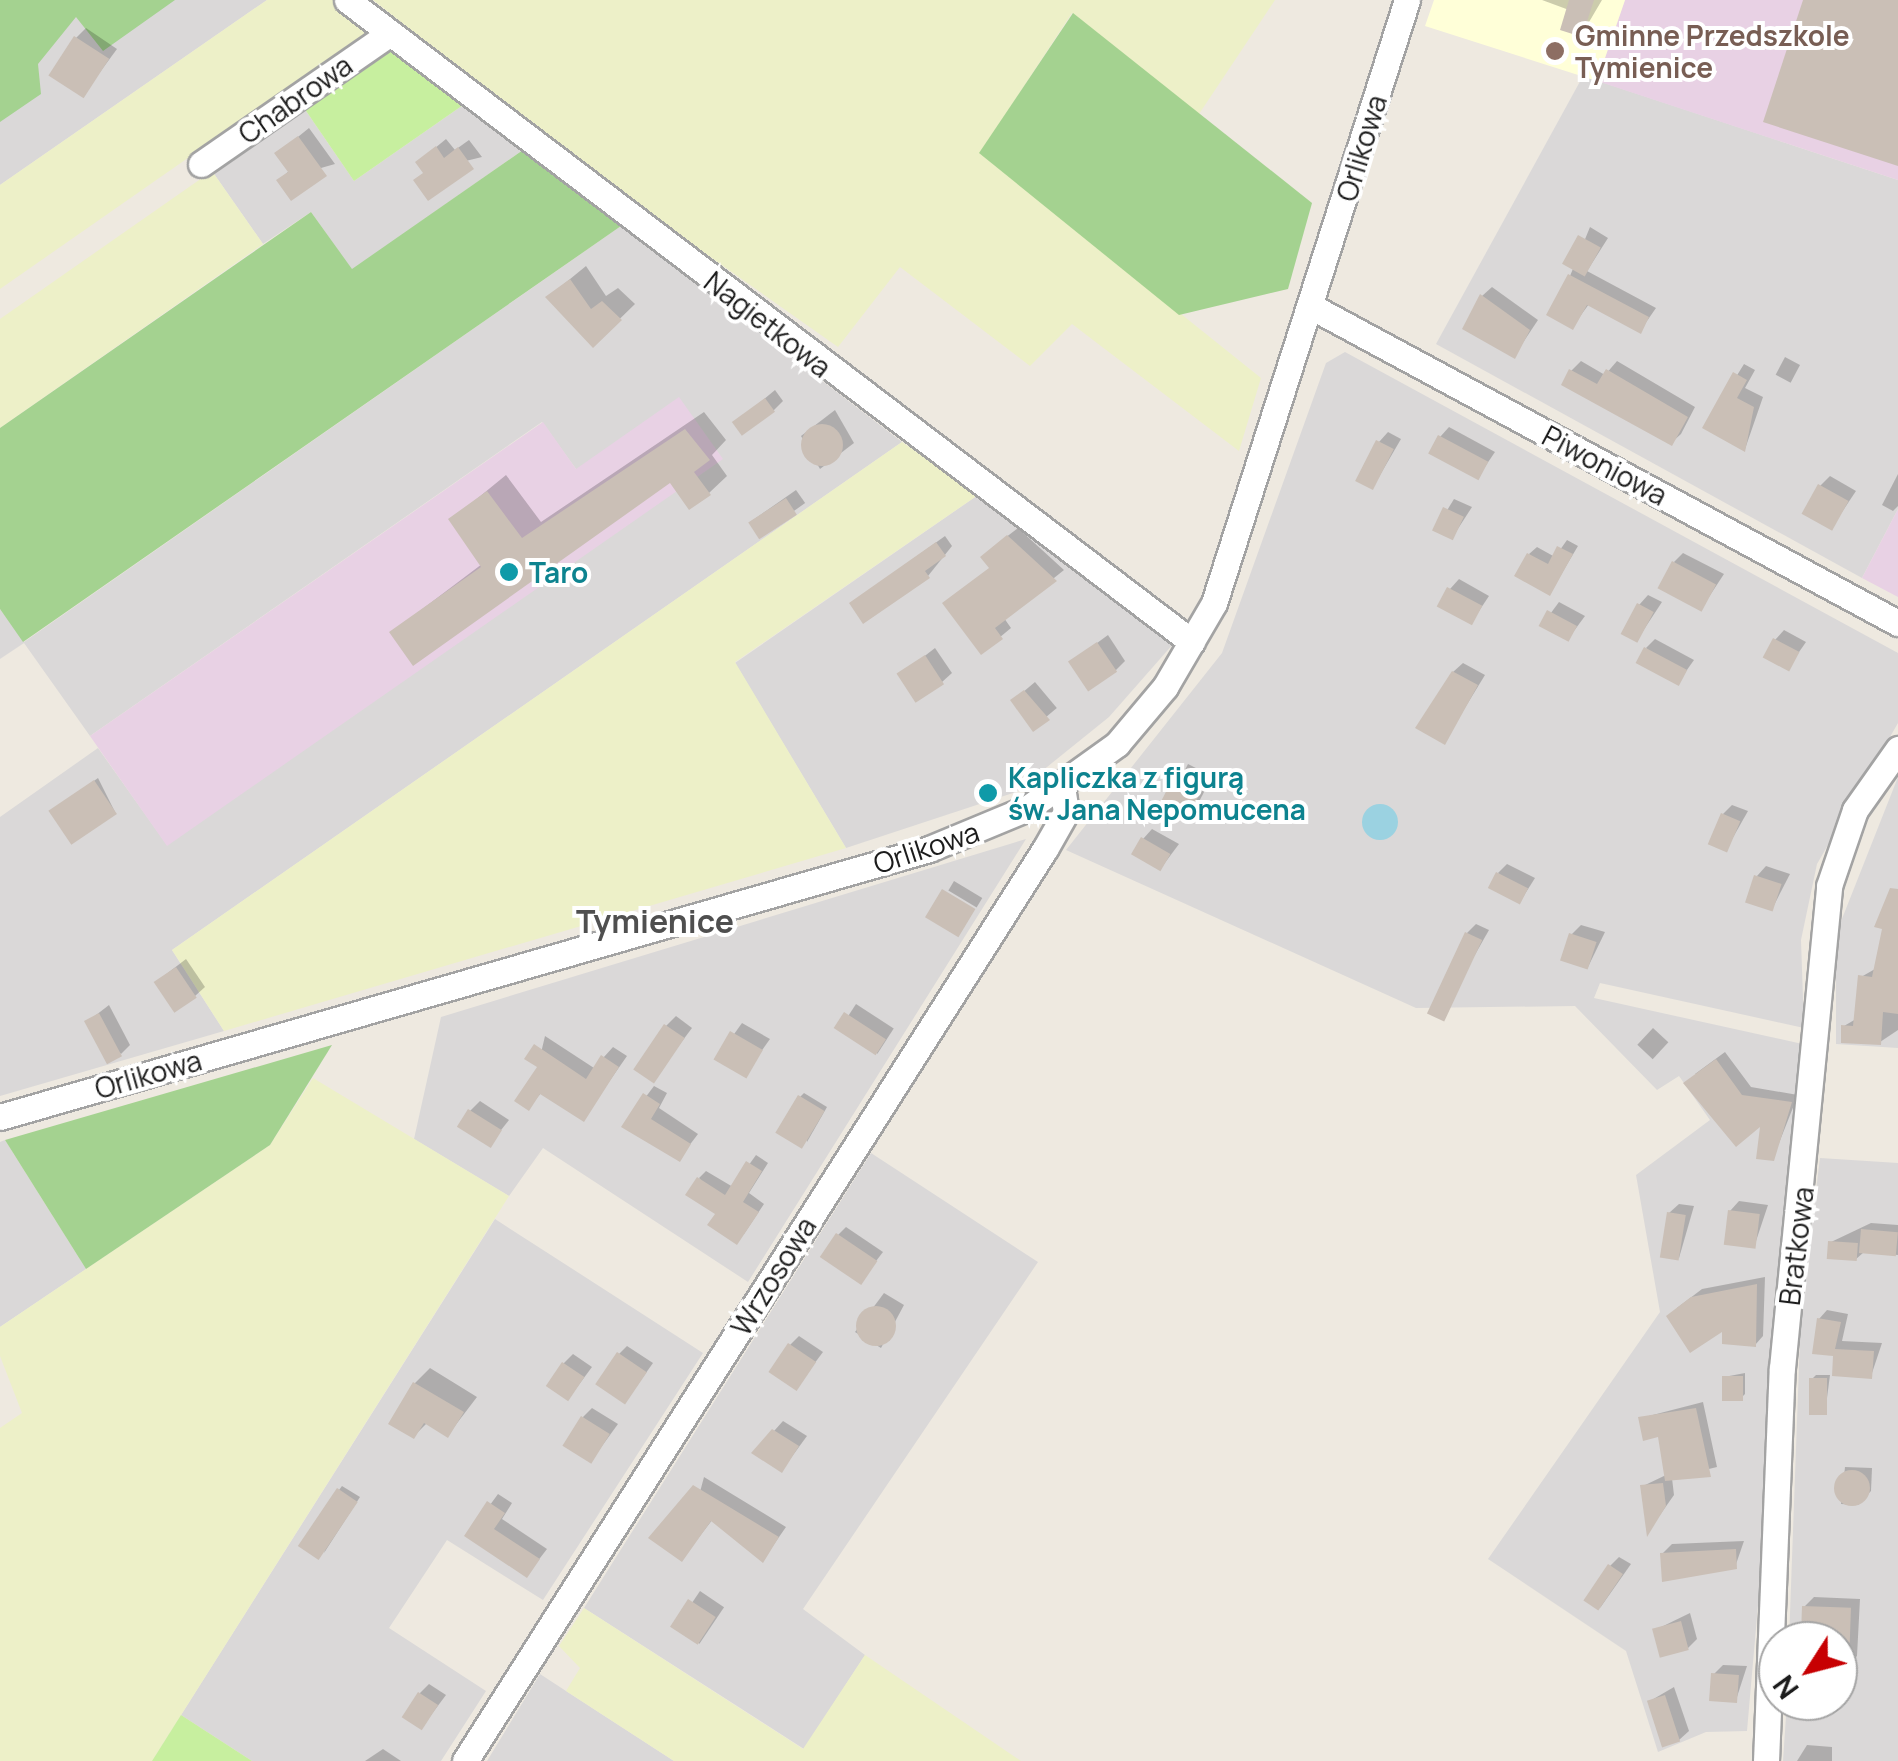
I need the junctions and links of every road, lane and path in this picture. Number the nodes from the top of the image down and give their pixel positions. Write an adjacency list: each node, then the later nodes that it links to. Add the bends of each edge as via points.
1 (348, 0): 3 (street, Nagietkowa)
2 (1406, 0): 5 (street, Orlikowa)
3 (390, 33): 4 (street, Chabrowa); 7 (street, Nagietkowa)
4 (201, 164)
5 (1312, 307): 6 (street, Piwoniowa); 7 (street, Orlikowa, via 1239,535)
6 (1898, 623)
7 (1192, 642): 9 (street, Orlikowa, via 1117,744)
8 (1898, 749): 12 (street, Bratkowa, via 1855,810 1829,886 1782,1368)
9 (1062, 786): 10 (street, Orlikowa, via 929,849); 11 (street, Wrzosowa, via 1066,812 1045,850)
10 (0, 1117)
11 (465, 1761)
12 (1766, 1761)

